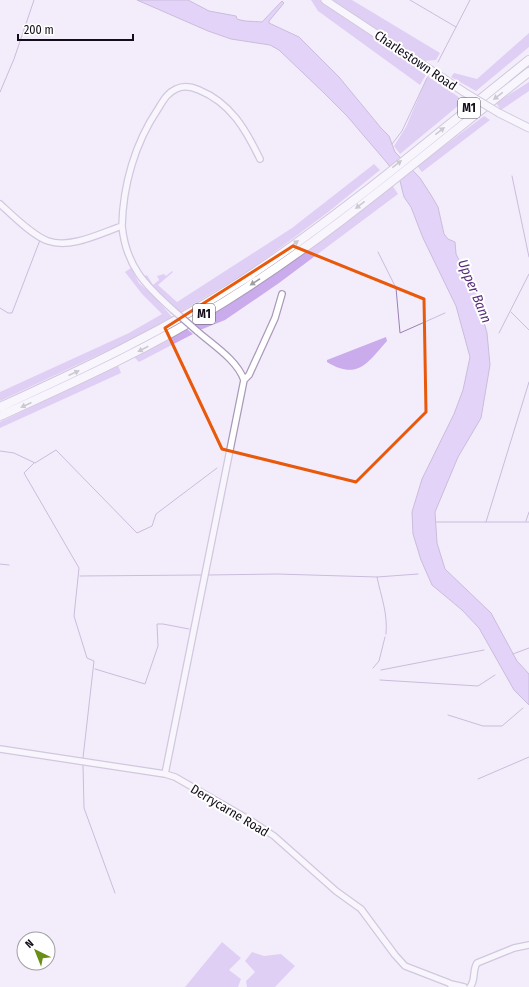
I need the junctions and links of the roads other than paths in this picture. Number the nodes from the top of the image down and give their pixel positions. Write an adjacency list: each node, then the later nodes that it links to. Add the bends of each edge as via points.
1 (325, 0): 4 (main road, Charlestown Road, bridge, via 464,92)
2 (529, 60): 10 (highway, M1, one-way to 2, via 129,346 220,294 288,248)
3 (529, 72): 11 (highway, M1, one-way to 11, via 307,246 224,302 111,366)
4 (529, 128)
5 (260, 159): 7 (street, via 245,130 220,101 194,88 175,89 163,100 137,146)
6 (0, 204): 7 (street, via 19,222 53,242 70,243)
7 (122, 226): 9 (street, bridge, via 127,252 136,272 149,288 233,363 242,373)
8 (282, 294): 9 (street, via 275,318 249,375)
9 (244, 380): 13 (street)
10 (0, 407)
11 (0, 416)
12 (0, 749): 13 (street, Derrycarne Road)
13 (165, 774): 15 (street, Derrycarne Road, via 175,777 263,828 336,891 361,909 405,966)
14 (529, 945): 17 (street, via 514,948 477,963)
15 (451, 985): 16 (street, Derrycarne Road)
16 (464, 987)
17 (470, 987)

